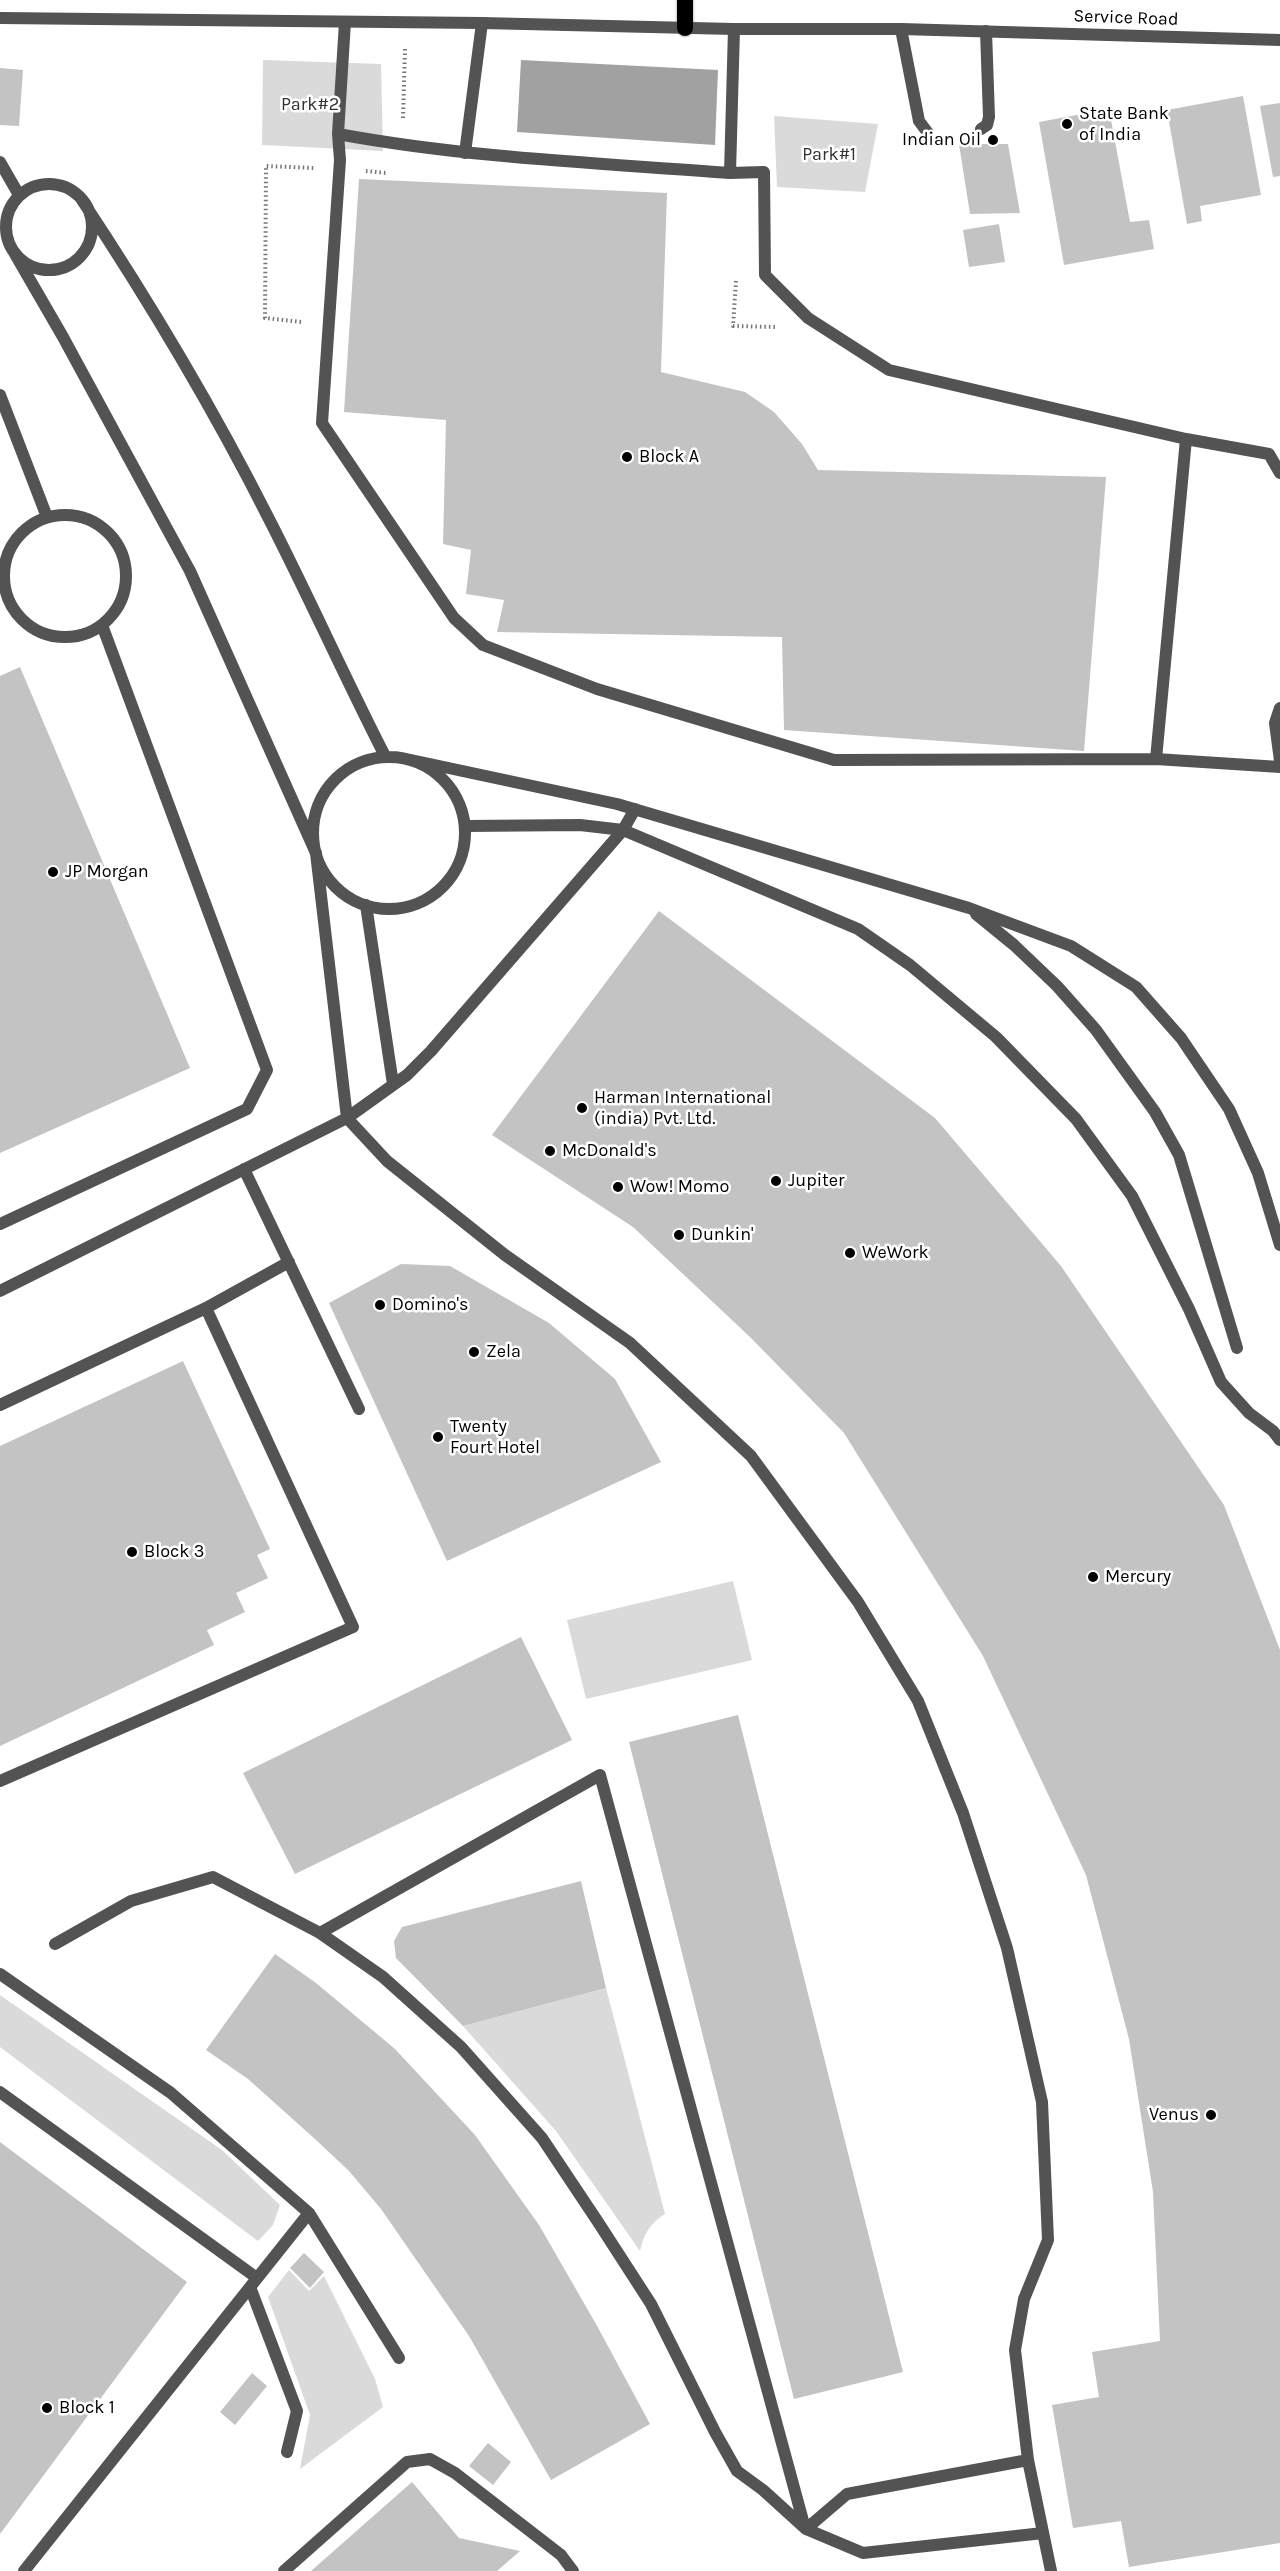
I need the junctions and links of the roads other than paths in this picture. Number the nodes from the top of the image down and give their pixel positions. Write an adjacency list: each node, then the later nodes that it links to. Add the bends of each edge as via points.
1 (685, 0): 5 (highway)
2 (0, 18): 3 (street, Service Road)
3 (345, 22): 4 (street, Service Road); 12 (street)
4 (482, 23): 5 (street, Service Road); 13 (street)
5 (685, 28): 6 (street, Service Road)
6 (734, 29): 7 (street, Service Road); 15 (street)
7 (901, 29): 8 (street, Service Road); 11 (street, via 919,121)
8 (986, 31): 9 (street, Service Road); 10 (street, via 989,117)
9 (1280, 40)
10 (981, 129)
11 (928, 133)
12 (338, 134): 13 (street); 26 (street, via 340,170 322,423 454,618 483,645 597,689 834,760)
13 (465, 153): 15 (street)
14 (0, 162): 16 (street)
15 (730, 173): 20 (street, via 764,172 765,276 808,318 889,370)
16 (19, 195): 17 (street, via 31,187 52,183); 18 (street, via 5,226)
17 (80, 197): 18 (street, via 88,210 91,234 80,257 51,270 37,268); 25 (street, via 210,407 270,519)
18 (15, 254): 33 (street, via 190,571)
19 (0, 395): 22 (street)
20 (1186, 439): 21 (street, via 1269,454); 26 (street)
21 (1280, 473)
22 (47, 517): 23 (street, via 65,514 87,519 111,534 122,553 126,567 123,596); 23 (street, via 28,527 14,542 6,561 5,584 13,608 28,624 52,636 80,636)
23 (102, 626): 39 (street, via 267,1070 248,1109)
24 (1280, 708): 28 (street, via 1275,723)
25 (385, 756): 27 (street); 33 (street, via 346,770 329,786 318,807)
26 (1156, 759): 29 (street)
27 (411, 760): 30 (street); 31 (street, via 448,785 460,804)
28 (1280, 761)
29 (1280, 766)
30 (635, 809): 32 (street); 35 (street)
31 (466, 826): 32 (street, via 580,825); 34 (street, via 464,851 454,874 437,893 415,905 391,909)
32 (623, 830): 36 (street, via 431,1051); 47 (street, via 858,929 910,965 996,1037 1076,1119 1132,1196 1221,1382)
33 (316, 853): 34 (street, via 327,876 344,894); 37 (street)
34 (366, 905): 36 (street)
35 (969, 908): 40 (street, via 1071,946 1136,987 1181,1038 1229,1109 1258,1173); 44 (street, via 1057,986 1114,1054 1155,1112 1179,1155)
36 (393, 1084): 37 (street)
37 (347, 1118): 38 (street); 57 (street, via 387,1161 496,1248 630,1343 751,1456 858,1602 918,1701 963,1813 1007,1948 1042,2102 1048,2240 1024,2300 1015,2350)
38 (244, 1169): 41 (street); 42 (street)
39 (0, 1224)
40 (1280, 1245)
41 (289, 1263): 43 (street); 46 (street)
42 (0, 1291)
43 (206, 1308): 45 (street); 48 (street, via 353,1627)
44 (1237, 1348)
45 (0, 1405)
46 (359, 1409)
47 (1280, 1440)
48 (0, 1781)
49 (320, 1933): 50 (street, via 213,1877 130,1901); 58 (street, via 383,1977 461,2047 542,2138 651,2304 737,2471); 58 (street, via 600,1775)
50 (55, 1944)
51 (0, 1974): 53 (street, via 171,2093)
52 (0, 2091): 54 (street)
53 (309, 2213): 54 (street); 55 (street)
54 (253, 2282): 56 (street, via 297,2411); 60 (street)
55 (399, 2358)
56 (287, 2452)
57 (1028, 2460): 58 (street, via 847,2493); 59 (street)
58 (806, 2529): 59 (street, via 863,2553)
59 (1043, 2533): 63 (street)
60 (24, 2571)
61 (284, 2571): 62 (street, via 407,2462 430,2459 455,2473 561,2555)
62 (573, 2571)
63 (1051, 2571)

